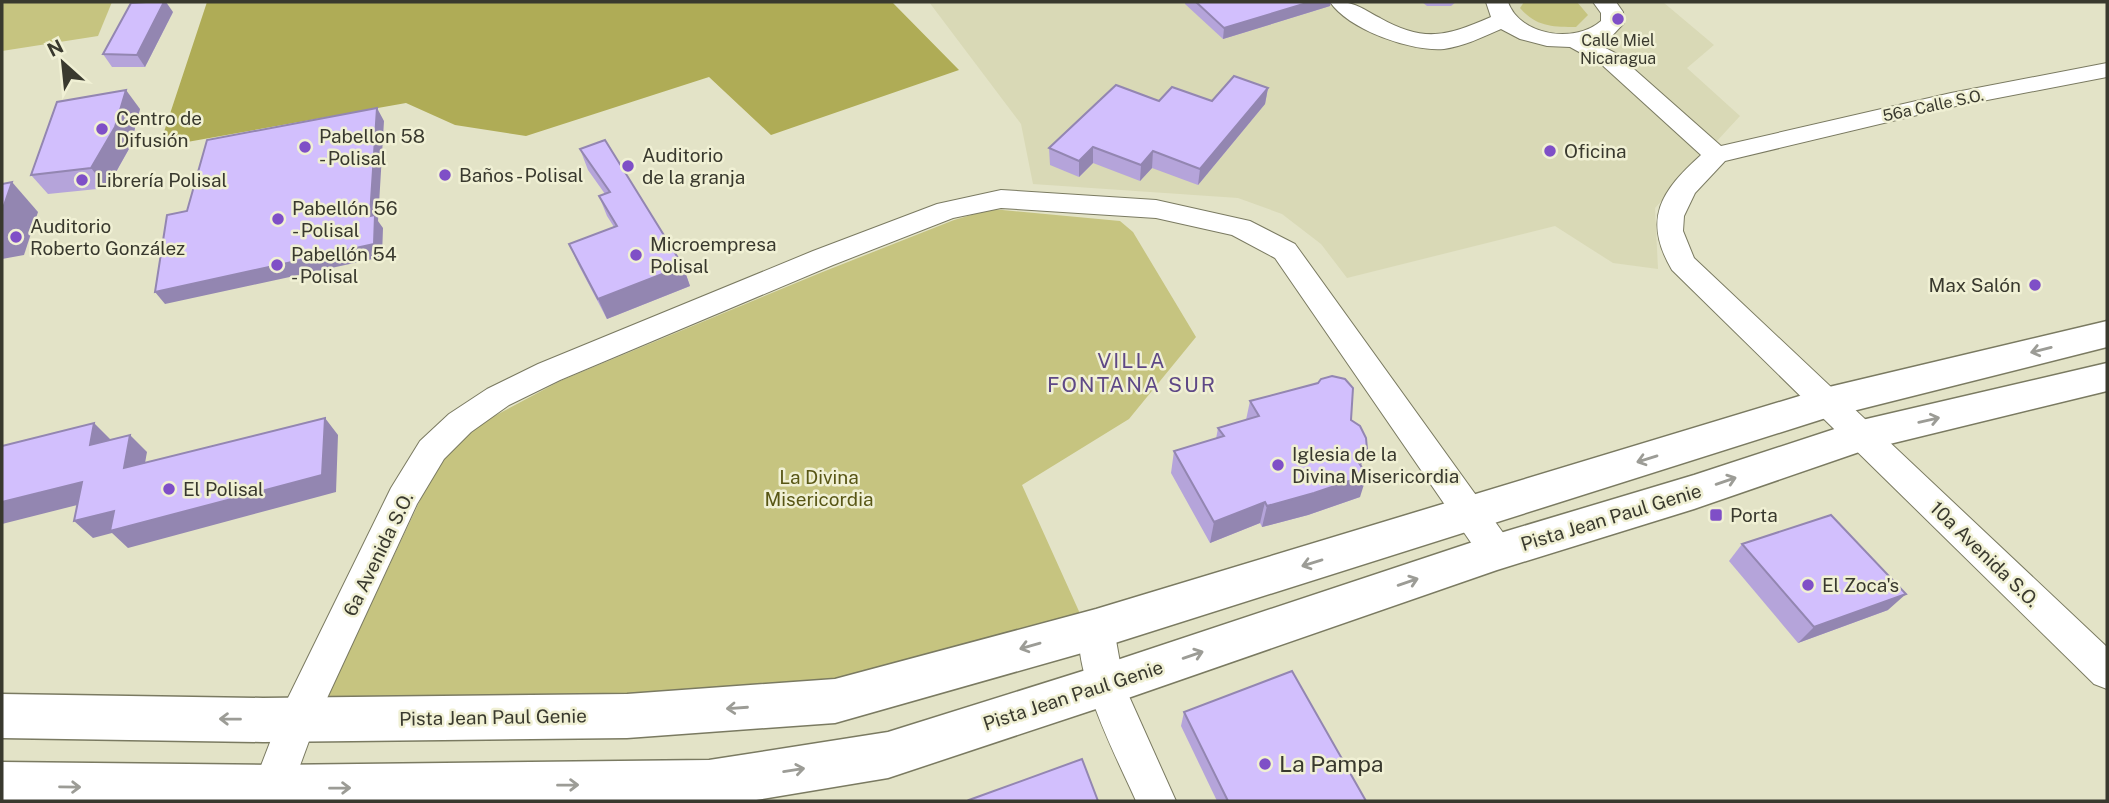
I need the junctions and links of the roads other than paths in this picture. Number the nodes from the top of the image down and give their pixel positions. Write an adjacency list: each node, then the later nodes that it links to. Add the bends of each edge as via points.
1 (1341, 2): 3 (street, via 1396,36 1441,42)
2 (1604, 2): 4 (street, via 1614,23 1601,35)
3 (1501, 10): 4 (street, via 1535,36)
4 (1577, 42): 6 (street, via 1609,59)
5 (2107, 70): 6 (street, 56a Calle S.O., via 1951,100)
6 (1716, 155): 9 (street, 10a Avenida S.O., via 1677,200 1669,228 1682,263)
7 (2107, 334): 9 (main road, Pista Jean Paul Genie, one-way to 9)
8 (2107, 377): 10 (main road, Pista Jean Paul Genie, one-way to 8)
9 (1829, 402): 10 (street, 10a Avenida S.O.); 11 (main road, Pista Jean Paul Genie, one-way to 11)
10 (1862, 435): 12 (main road, Pista Jean Paul Genie, one-way to 10); 14 (street, 10a Avenida S.O.)
11 (1471, 514): 12 (street, 6a Avenida S.O.); 13 (main road, Pista Jean Paul Genie, one-way to 13); 17 (street, 6a Avenida S.O., via 1285,251 1240,228 1156,209 1001,199 947,210 549,372 460,423 432,450 403,498)
12 (1497, 552): 15 (main road, Pista Jean Paul Genie, one-way to 12)
13 (1096, 629): 15 (street); 17 (main road, Pista Jean Paul Genie, one-way to 17, via 835,701 627,716)
14 (2107, 672)
15 (1105, 685): 19 (main road, Pista Jean Paul Genie, one-way to 15, via 709,784 888,755); 20 (street)
16 (2, 716): 17 (main road, Pista Jean Paul Genie, one-way to 16)
17 (298, 719): 19 (street, 6a Avenida S.O.)
18 (2, 786): 19 (main road, Pista Jean Paul Genie, one-way to 19)
19 (272, 789)
20 (1156, 801)

